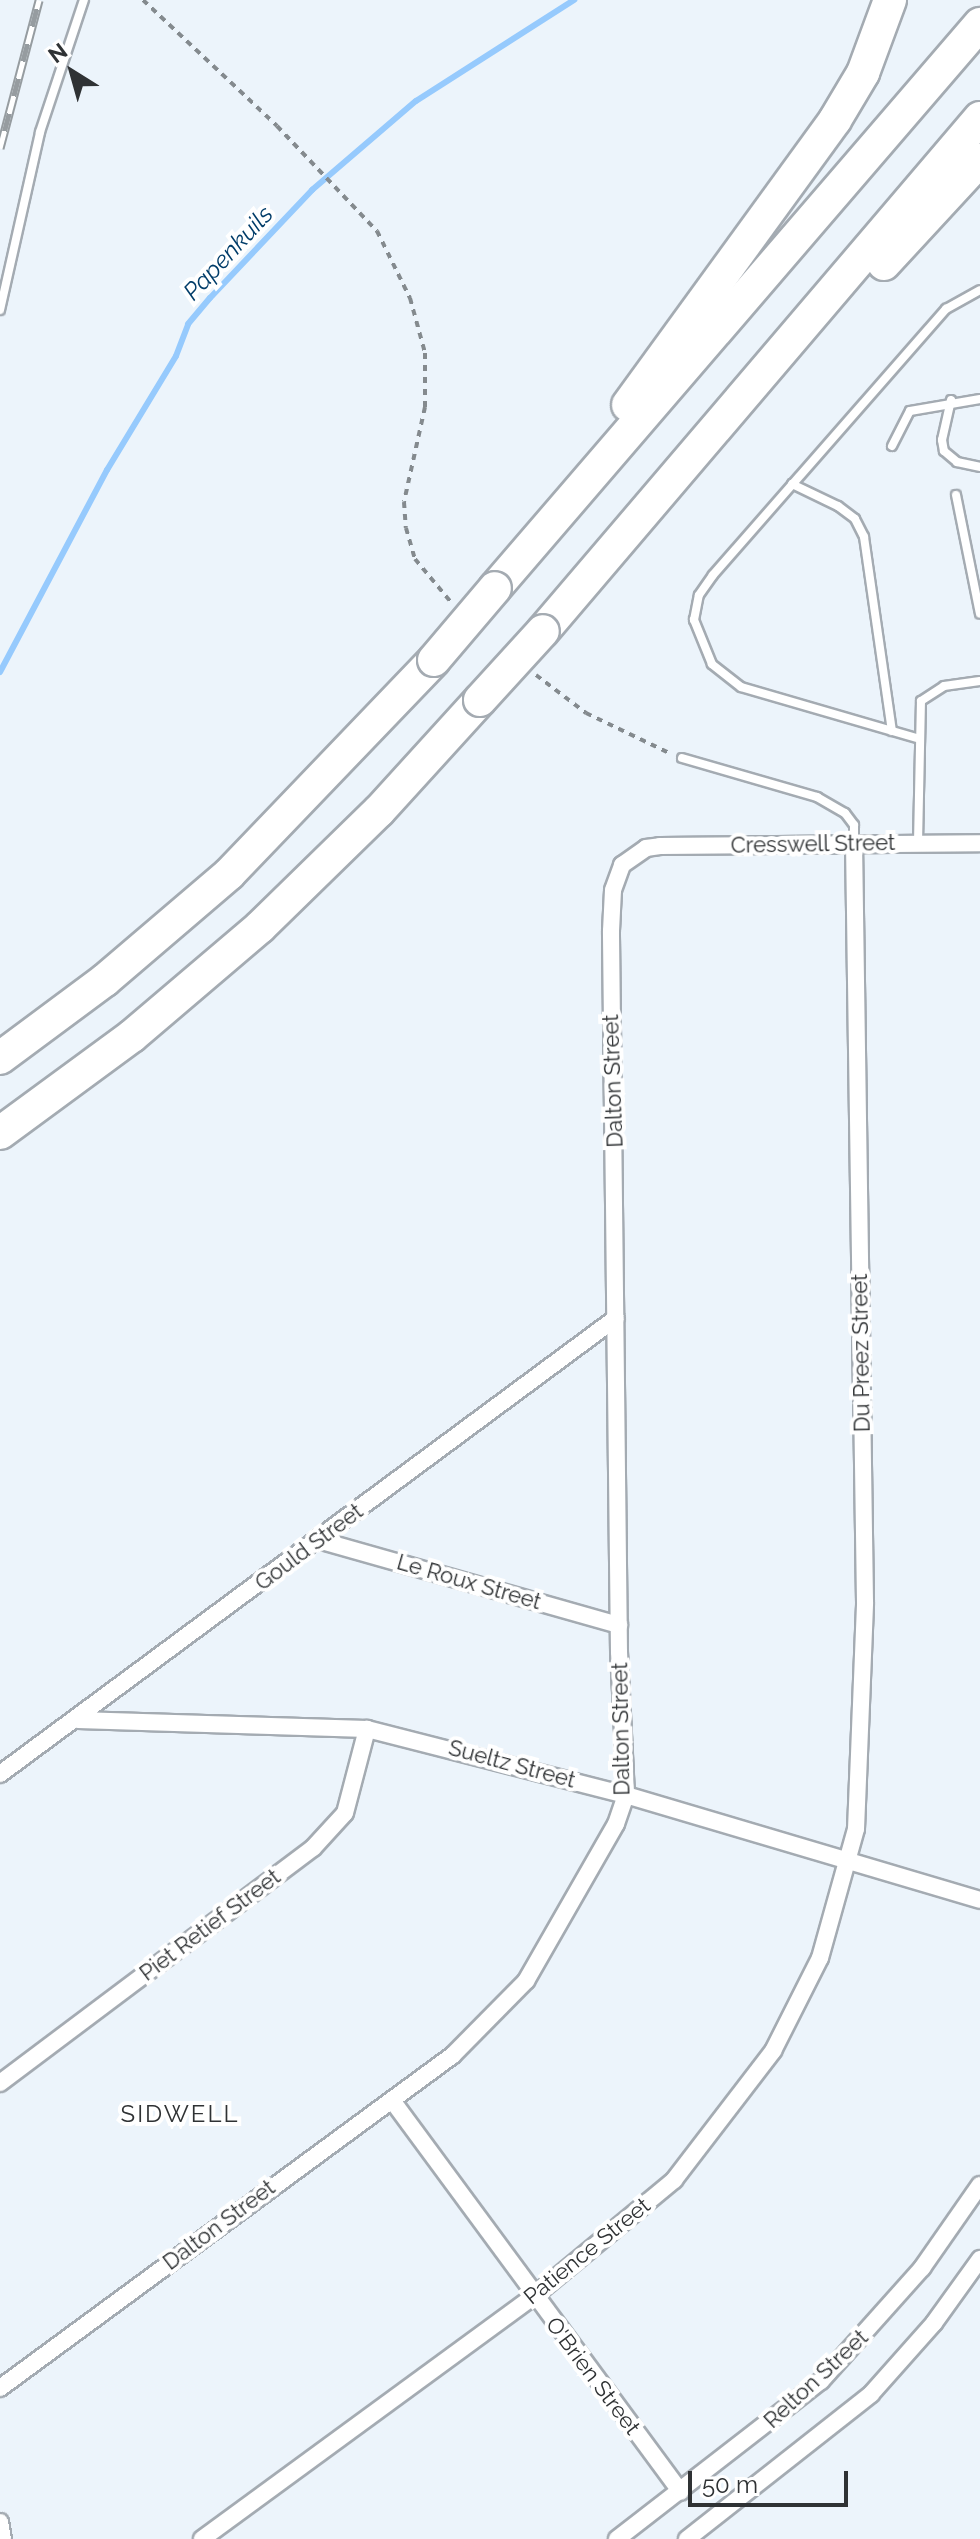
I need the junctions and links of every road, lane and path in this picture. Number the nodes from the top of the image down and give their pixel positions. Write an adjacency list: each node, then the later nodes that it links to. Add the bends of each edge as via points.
1 (84, 0): 8 (lane, via 40,132)
2 (143, 0): 18 (path, via 277,126 377,231 410,298 425,353 425,407 404,502 406,528 415,559)
3 (890, 0): 17 (highway, via 863,73 835,120)
4 (980, 24): 17 (highway)
5 (980, 118): 16 (highway)
6 (980, 160): 16 (highway)
7 (980, 290): 13 (lane, via 946,309)
8 (0, 310)
9 (980, 399): 10 (lane)
10 (951, 400): 11 (lane, via 910,411); 12 (lane, via 944,451 957,462)
11 (892, 446)
12 (980, 467)
13 (792, 484): 22 (lane, via 838,506 855,519 864,537); 22 (lane, via 699,595 694,620 699,643 712,664 741,687)
14 (956, 495): 15 (lane)
15 (976, 563): 19 (lane)
16 (594, 577): 30 (highway, bridge, via 379,811 260,927 132,1036)
17 (500, 583): 29 (highway, bridge, via 434,660 229,874 105,980)
18 (452, 603)
19 (980, 614)
20 (525, 665): 24 (path, via 586,713)
21 (980, 681): 23 (lane, via 929,692 921,701)
22 (892, 731): 23 (lane)
23 (920, 739): 26 (lane)
24 (682, 758): 25 (lane, via 817,797 845,813 854,825)
25 (854, 843): 26 (street, Cresswell Street); 28 (street, Cresswell Street); 38 (street, Du Preez Street, via 865,1602 859,1797)
26 (918, 843): 27 (street, Cresswell Street)
27 (980, 843)
28 (646, 848): 31 (street, Dalton Street, via 622,865 613,890)
29 (0, 1058)
30 (0, 1133)
31 (616, 1318): 32 (street, Gould Street); 33 (street, Dalton Street)
32 (318, 1540): 33 (street, Le Roux Street); 34 (street, Gould Street)
33 (619, 1625): 37 (street, Dalton Street)
34 (78, 1720): 35 (street, Sueltz Street); 36 (street, Gould Street)
35 (367, 1729): 37 (street, Sueltz Street); 40 (street, Piet Retief Street, via 345,1813 324,1838)
36 (0, 1774)
37 (626, 1795): 38 (street, Sueltz Street); 41 (street, Dalton Street, via 591,1876 526,1981 453,2055)
38 (850, 1861): 39 (street, Sueltz Street); 44 (street, Patience Street, via 820,1958 794,2016 733,2108 674,2180)
39 (980, 1900)
40 (0, 2083)
41 (394, 2103): 44 (street, O'Brien Street); 45 (street, Dalton Street, via 275,2183)
42 (980, 2185): 46 (street, Relton Street, via 922,2268 852,2350 780,2416)
43 (980, 2259): 51 (street, Relton Street, via 934,2323 871,2394)
44 (534, 2296): 46 (street, O'Brien Street); 49 (street, Patience Street)
45 (0, 2388)
46 (681, 2492): 50 (street, Relton Street)
47 (0, 2522): 48 (street)
48 (3, 2539)
49 (202, 2539)
50 (617, 2539)
51 (687, 2539)

